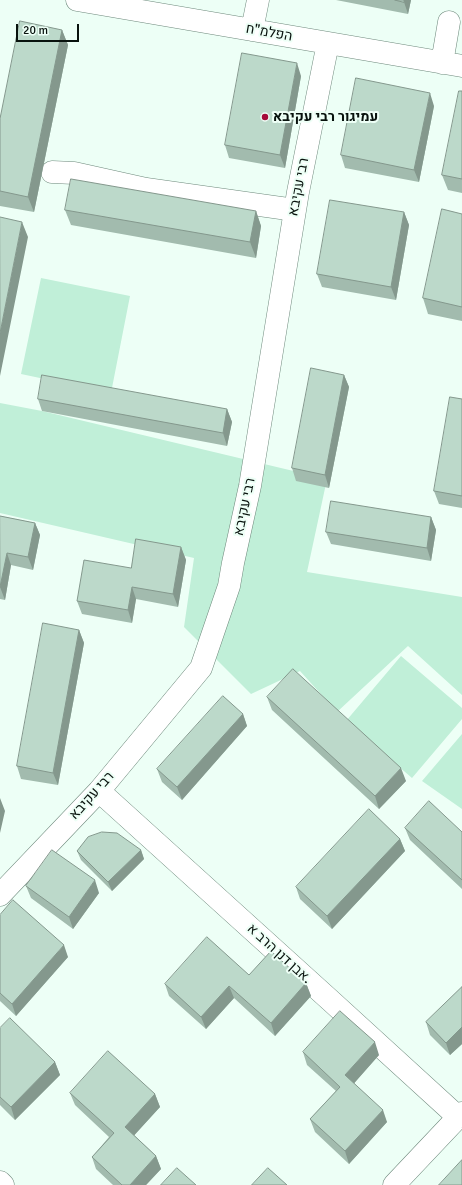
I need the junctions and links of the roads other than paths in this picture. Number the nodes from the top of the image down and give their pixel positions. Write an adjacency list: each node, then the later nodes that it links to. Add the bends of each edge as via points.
1 (77, 0): 4 (street, הפלמ"ח)
2 (258, 0): 4 (street)
3 (449, 22): 6 (street)
4 (252, 30): 5 (street, הפלמ"ח)
5 (328, 43): 6 (street, הפלמ"ח); 8 (street, רבי עקיבא)
6 (452, 65)
7 (52, 172): 8 (street, via 74,173 146,189)
8 (295, 210): 9 (street, רבי עקיבא, via 250,486 229,586 201,668)
9 (99, 791): 10 (street, רבי עקיבא); 11 (street, אבן דנן הרב א.)
10 (0, 895)
11 (460, 1115): 14 (street)
12 (0, 1182): 13 (street)
13 (3, 1185)
14 (394, 1185)

